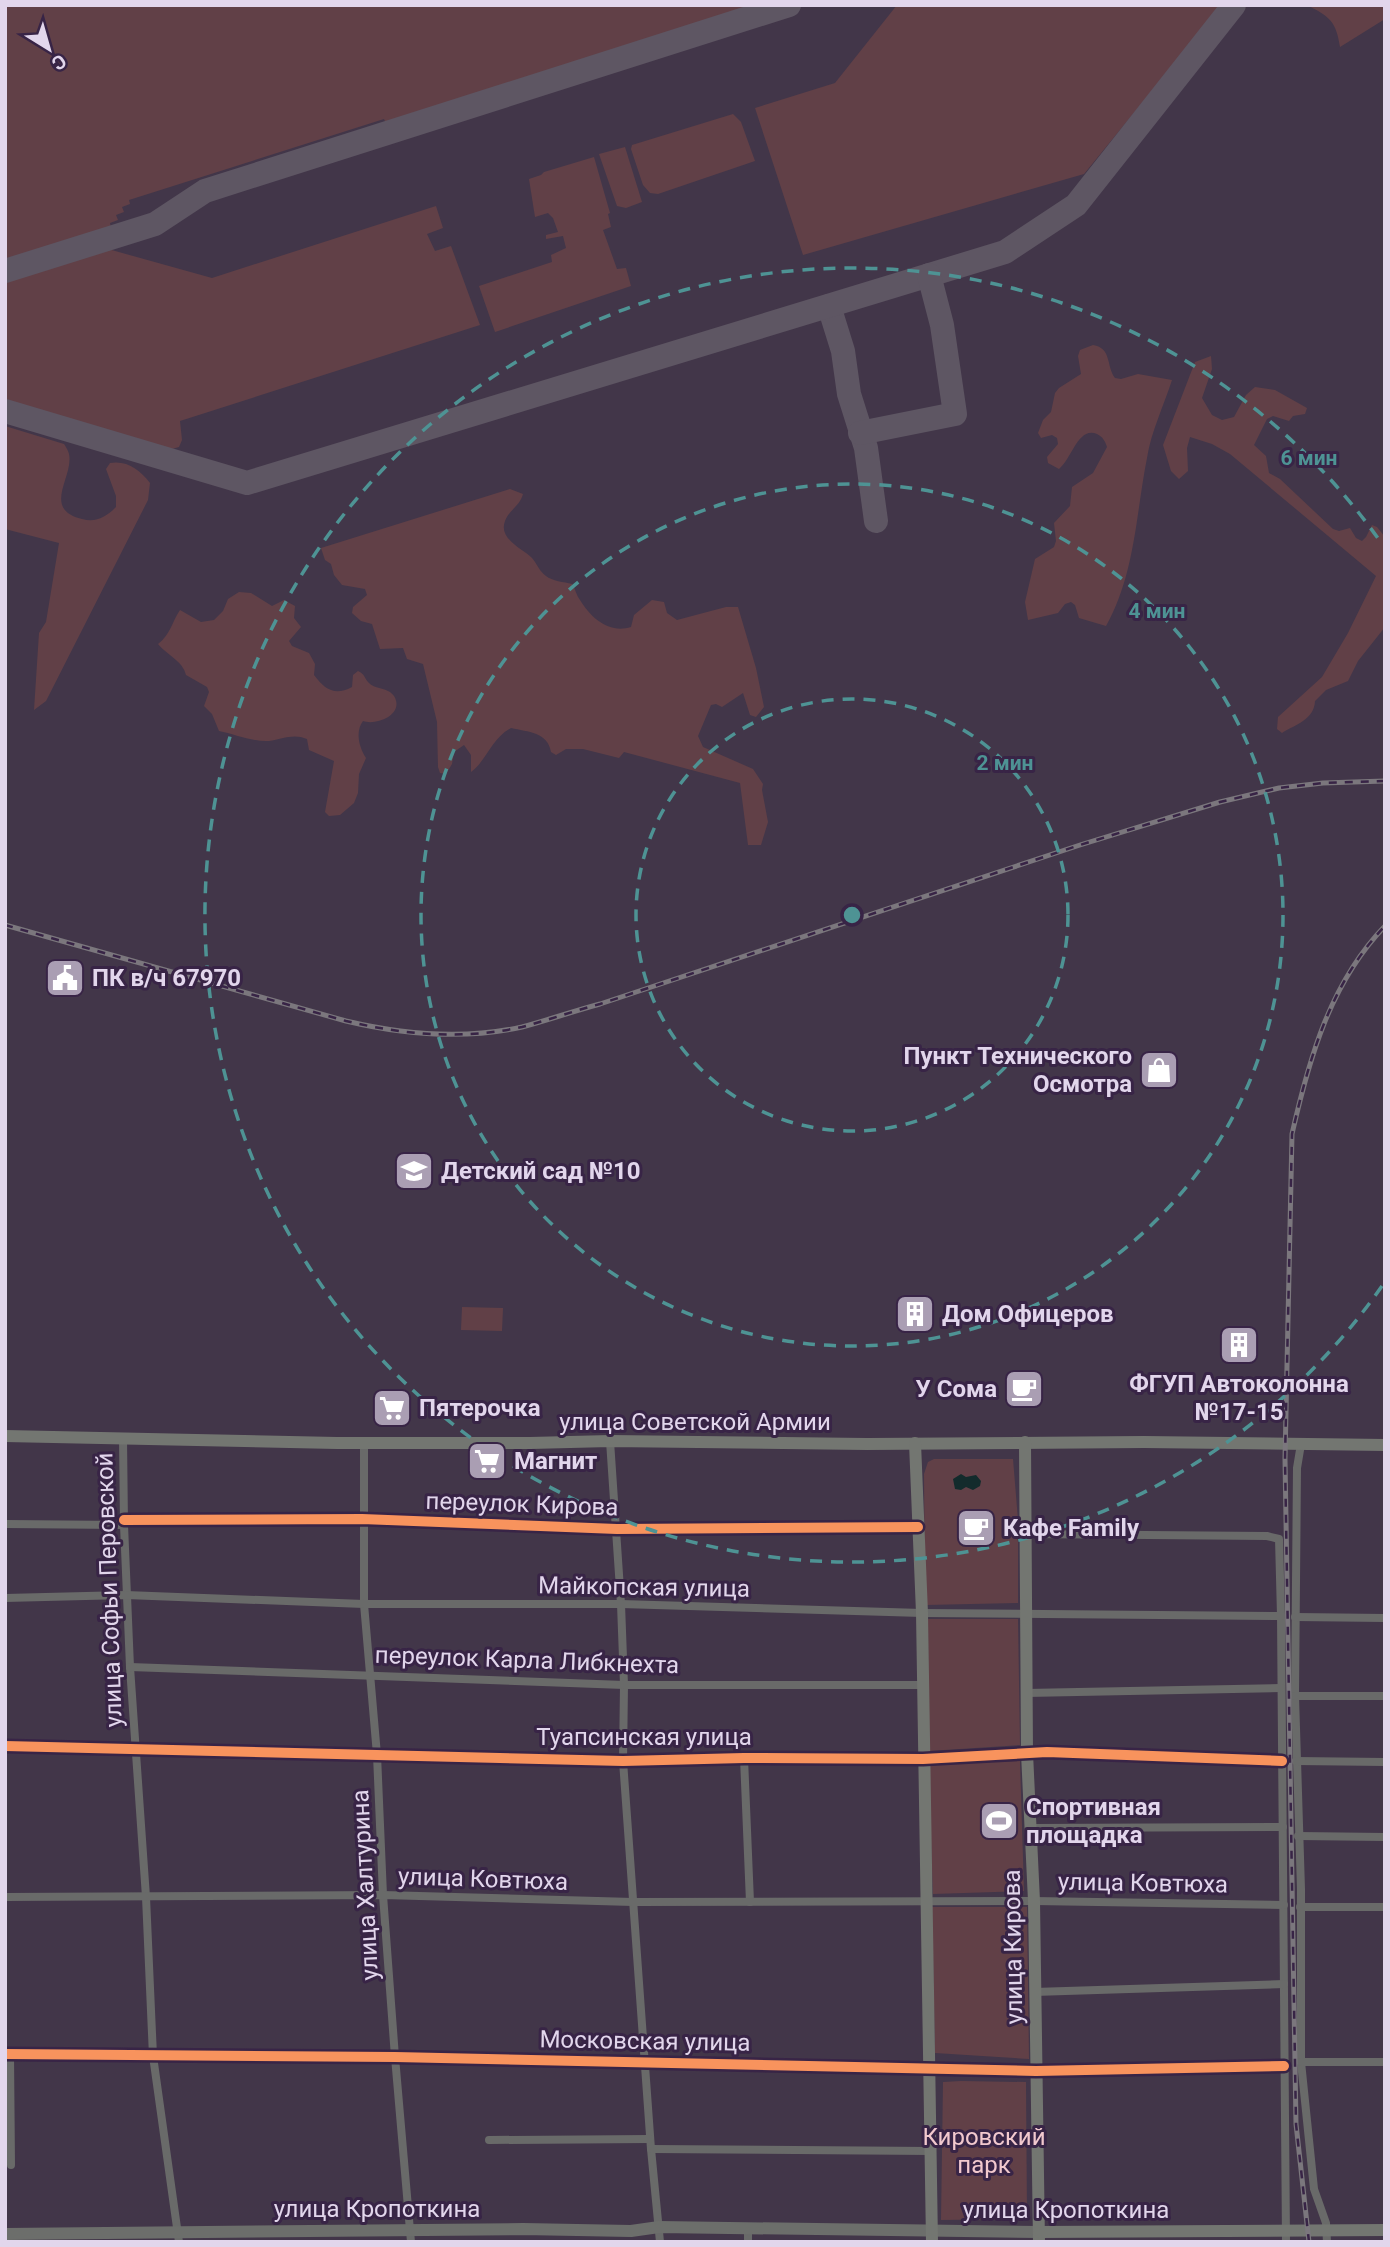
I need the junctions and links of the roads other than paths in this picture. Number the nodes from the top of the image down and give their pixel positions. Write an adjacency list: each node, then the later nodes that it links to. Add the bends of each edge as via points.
1 (5, 1436): 2 (main road, улица Советской Армии)
2 (123, 1438): 5 (main road, улица Советской Армии); 10 (street, улица Софьи Перовской)
3 (610, 1441): 5 (main road, улица Советской Армии); 6 (main road, улица Советской Армии); 13 (street)
4 (1025, 1441): 6 (main road, улица Советской Армии); 7 (main road, улица Советской Армии); 14 (main road, улица Кирова)
5 (364, 1442): 9 (street, улица Халтурина)
6 (915, 1443): 12 (main road)
7 (1301, 1444): 8 (main road, улица Советской Армии); 22 (street)
8 (1385, 1445)
9 (362, 1519): 10 (street, переулок Кирова); 13 (street, переулок Кирова); 17 (street, улица Халтурина)
10 (124, 1522): 11 (street, переулок Кирова); 15 (street, улица Софьи Перовской)
11 (5, 1524)
12 (918, 1527): 13 (street, переулок Кирова); 19 (main road)
13 (617, 1529): 18 (street)
14 (1027, 1534): 20 (main road, улица Кирова); 21 (street, via 1279,1539)
15 (127, 1595): 16 (street, Майкопская улица); 17 (street, Майкопская улица); 24 (street, улица Софьи Перовской)
16 (5, 1598)
17 (364, 1604): 18 (street, Майкопская улица); 25 (street, улица Халтурина)
18 (621, 1604): 19 (street, Майкопская улица); 26 (street)
19 (922, 1613): 20 (street, Майкопская улица); 27 (main road)
20 (1027, 1613): 21 (street, Майкопская улица); 29 (main road, улица Кирова)
21 (1282, 1616): 28 (street)
22 (1295, 1617): 23 (street); 30 (street)
23 (1385, 1618)
24 (130, 1667): 25 (street, переулок Карла Либкнехта); 33 (street, улица Софьи Перовской)
25 (370, 1674): 26 (street, переулок Карла Либкнехта); 35 (street, улица Халтурина)
26 (624, 1685): 27 (street, переулок Карла Либкнехта); 38 (street)
27 (923, 1685): 37 (main road)
28 (1281, 1688): 29 (street); 39 (street)
29 (1026, 1693): 34 (main road, улица Кирова)
30 (1295, 1696): 31 (street); 40 (street)
31 (1385, 1696)
32 (5, 1746): 33 (street, Туапсинская улица)
33 (135, 1748): 35 (street, Туапсинская улица); 48 (street, улица Софьи Перовской)
34 (1027, 1753): 37 (street, Туапсинская улица); 39 (street, Туапсинская улица); 43 (main road, улица Кирова)
35 (377, 1755): 38 (street, Туапсинская улица); 46 (street, улица Халтурина)
36 (744, 1758): 37 (street, Туапсинская улица); 38 (street, Туапсинская улица); 51 (street)
37 (923, 1759): 52 (main road)
38 (623, 1761): 50 (street)
39 (1282, 1761): 42 (street)
40 (1296, 1761): 41 (street); 44 (street)
41 (1385, 1762)
42 (1283, 1827): 43 (street); 53 (street)
43 (1030, 1828): 49 (main road, улица Кирова)
44 (1298, 1836): 45 (street); 54 (street)
45 (1385, 1837)
46 (383, 1895): 48 (street, улица Ковтюха); 50 (street, улица Ковтюха); 60 (street, улица Халтурина)
47 (5, 1896): 48 (street, улица Ковтюха)
48 (146, 1898): 59 (street, улица Софьи Перовской)
49 (1034, 1901): 52 (street, улица Ковтюха); 53 (street, улица Ковтюха); 57 (main road, улица Кирова)
50 (633, 1902): 51 (street, улица Ковтюха); 61 (street)
51 (750, 1902): 52 (street, улица Ковтюха)
52 (925, 1902): 65 (main road)
53 (1284, 1905): 56 (street)
54 (1300, 1907): 55 (street); 62 (street)
55 (1385, 1907)
56 (1284, 1984): 57 (street); 64 (street)
57 (1034, 1992): 66 (main road, улица Кирова)
58 (8, 2054): 59 (street, Московская улица); 70 (street, Московская улица)
59 (152, 2056): 60 (street, Московская улица); 75 (street, улица Софьи Перовской)
60 (395, 2057): 61 (street, Московская улица); 76 (street, улица Халтурина)
61 (645, 2062): 65 (street, Московская улица); 68 (street)
62 (1301, 2062): 63 (street); 79 (street, via 1314,2189)
63 (1385, 2062)
64 (1284, 2066): 66 (street, Московская улица); 78 (street)
65 (930, 2067): 66 (street, Московская улица); 69 (main road)
66 (1036, 2071): 80 (main road, улица Кирова)
67 (489, 2140): 68 (street)
68 (651, 2144): 69 (street); 71 (street)
69 (931, 2151): 77 (main road)
70 (11, 2165)
71 (659, 2227): 74 (main road, улица Кропоткина); 76 (main road, улица Кропоткина); 81 (street)
72 (1385, 2230): 79 (main road, улица Кропоткина)
73 (5, 2234): 75 (main road, улица Кропоткина)
74 (748, 2235): 77 (main road, улица Кропоткина)
75 (178, 2236): 76 (main road, улица Кропоткина)
76 (411, 2236)
77 (932, 2236): 80 (main road, улица Кропоткина)
78 (1286, 2236): 79 (main road, улица Кропоткина); 80 (main road, улица Кропоткина)
79 (1327, 2236)
80 (1039, 2237)
81 (660, 2242)

